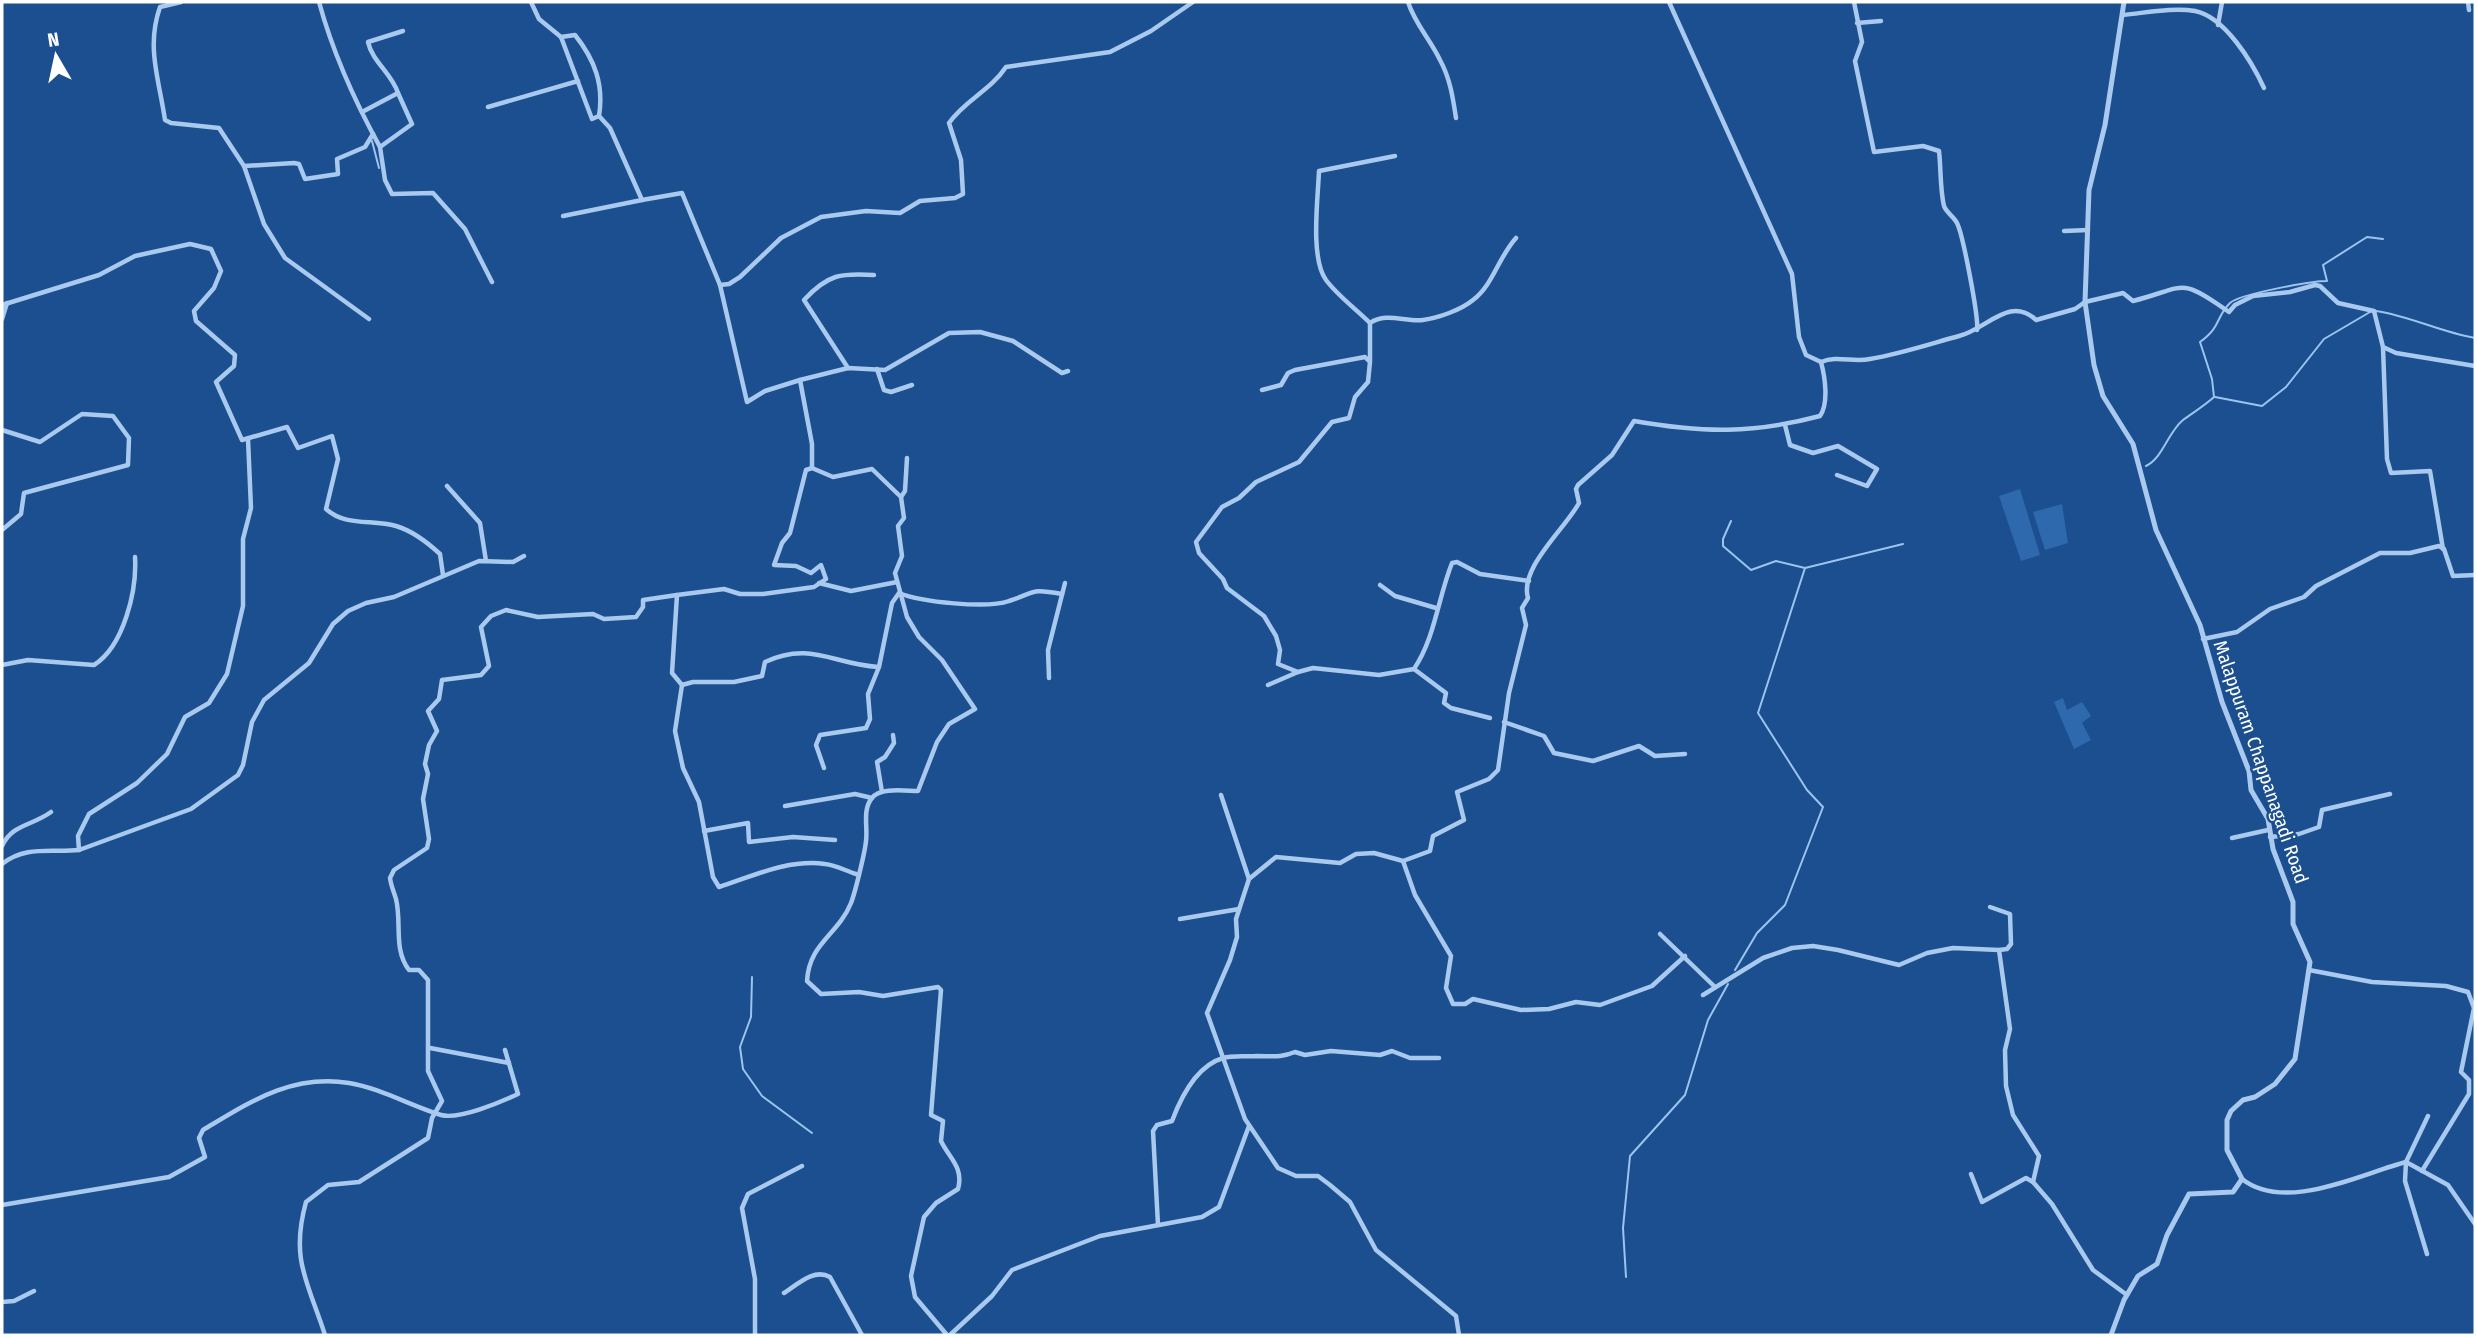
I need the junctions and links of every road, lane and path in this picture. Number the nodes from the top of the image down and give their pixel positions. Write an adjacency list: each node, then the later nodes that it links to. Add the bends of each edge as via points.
1 (181, 2): 28 (street, via 160,6 153,26 153,62 165,120 219,128)
2 (319, 2): 22 (street, via 331,45)
3 (531, 2): 17 (street, via 539,19)
4 (1193, 2): 36 (street, via 1110,52 1006,67 992,86 967,102 949,123 961,160 963,194 920,201 900,214 866,211 821,217 781,238 740,277)
5 (1408, 2): 24 (street, via 1440,59)
6 (1669, 2): 45 (street, via 1792,274 1799,337 1806,355)
7 (1854, 2): 14 (street)
8 (2124, 2): 12 (street, Malappuram Chappanagadi Road)
9 (2222, 2): 15 (street)
10 (2468, 2): 11 (street)
11 (2469, 10)
12 (2123, 15): 15 (street, via 2197,11); 31 (street, Malappuram Chappanagadi Road, via 2090,190)
13 (1881, 21): 14 (street)
14 (1857, 23): 42 (street, via 1862,47 1855,61 1874,152 1923,146 1939,151 1945,207 1958,223)
15 (2218, 25): 19 (street, via 2253,64)
16 (403, 31): 20 (street, via 368,45 393,78)
17 (561, 37): 18 (street); 23 (street, via 575,35 594,65 602,94)
18 (578, 80): 21 (street); 23 (street, via 592,118)
19 (2264, 88)
20 (398, 93): 22 (street); 26 (street, via 412,124)
21 (488, 107)
22 (362, 112): 25 (street)
23 (599, 116): 29 (street, via 610,128)
24 (1456, 118)
25 (373, 134): 26 (street); 28 (street, via 365,147 337,159 338,174 305,179 299,164)
26 (380, 147): 35 (street, via 392,194 433,193 465,229)
27 (1395, 156): 41 (street, via 1319,171 1319,264 1325,279)
28 (244, 166): 40 (street, via 264,224 285,258)
29 (642, 200): 30 (street); 36 (street, via 682,193)
30 (563, 216)
31 (2088, 230): 32 (street); 37 (street, Malappuram Chappanagadi Road)
32 (2064, 231)
33 (1516, 238): 41 (street, via 1495,266 1489,284 1472,301 1422,320 1379,317)
34 (874, 275): 47 (street, via 841,273 804,300)
35 (492, 282)
36 (720, 285): 50 (street, via 747,402)
37 (2085, 302): 42 (street, via 2036,320 2019,309 2006,312); 43 (street, via 2123,293 2133,301 2186,285 2228,312 2253,296 2320,286 2338,303 2374,311); 77 (street, Malappuram Chappanagadi Road, via 2100,390 2133,444 2155,530 2180,578)
38 (5, 304): 39 (street); 55 (street, via 99,275 135,256 190,244 211,249 221,271 214,288 194,311 196,321 235,355 234,366 216,382 242,440)
39 (2, 318)
40 (369, 319)
41 (1370, 323): 44 (street)
42 (1977, 330): 45 (street, via 1870,359 1832,357)
43 (2383, 347): 46 (street); 62 (street, via 2387,459 2392,473 2430,471)
44 (1370, 362): 52 (street, via 1365,357 1295,370 1281,384); 81 (street, via 1368,382 1355,397 1349,418 1332,422 1299,462 1255,482 1222,508 1196,542 1199,554 1227,588 1264,616 1276,636 1278,664)
45 (1821, 362): 53 (street, via 1824,410 1820,416)
46 (2475, 366)
47 (848, 368): 48 (street); 50 (street)
48 (877, 369): 49 (street, via 885,370 949,333 980,332 1013,341 1062,373); 51 (street, via 884,390)
49 (1068, 371)
50 (800, 380): 57 (street, via 812,444)
51 (912, 385)
52 (1262, 390)
53 (1785, 425): 58 (street, via 1790,445 1813,453 1838,446 1877,469 1867,486); 68 (street, via 1730,431 1634,421 1612,455 1578,485 1579,503 1569,522 1540,554)
54 (2, 430): 61 (street, via 40,442 82,414 113,416 129,438 128,465 23,494 21,514)
55 (248, 439): 66 (street, via 287,427 298,448 332,436 338,459 326,509 338,520 395,526 424,540 440,554); 101 (street, via 251,508 243,539 243,607 228,674 209,703 185,717 167,754 137,783 89,814 78,836)
56 (906, 458): 60 (street)
57 (811, 468): 60 (street, via 833,477 872,469); 70 (street, via 806,470 790,533 774,565 796,566 811,573 821,565 826,579)
58 (1837, 475)
59 (447, 486): 65 (street, via 480,523)
60 (901, 497): 69 (street, via 904,518 898,526 902,556 895,573)
61 (2, 530)
62 (2443, 549): 67 (street, via 2453,576); 77 (street, via 2381,553 2316,586 2304,597 2270,609 2237,632)
63 (135, 556): 78 (street, via 136,576 124,625 102,660 94,665 28,660)
64 (524, 556): 65 (street, via 513,562)
65 (486, 561): 66 (street)
66 (443, 575): 101 (street, via 394,597 366,603 333,624 309,663 264,700 252,722 238,775 204,802)
67 (2475, 575)
68 (1529, 581): 76 (street, via 1480,574 1452,563); 86 (street, via 1522,608 1526,625)
69 (897, 582): 70 (street, via 851,591); 73 (street)
70 (819, 583): 75 (street, via 754,595 724,589)
71 (1065, 583): 74 (street)
72 (1380, 585): 76 (street, via 1395,596)
73 (899, 593): 74 (street, via 932,602 985,603 1008,602 1027,591); 79 (street, via 892,603); 90 (street, via 919,637 942,660 975,709 948,724 918,791)
74 (1062, 594): 82 (street, via 1048,650)
75 (677, 595): 83 (street, via 672,673); 115 (street, via 643,600 636,617 538,617 506,610 481,627 489,666 481,675 442,680 439,699 428,711 437,731 425,764 427,848 394,870 390,878 405,964 428,980)
76 (1436, 608): 80 (street, via 1429,642)
77 (2202, 639): 97 (street, Malappuram Chappanagadi Road, via 2239,741 2251,790 2268,819)
78 (2, 665)
79 (879, 667): 83 (street, via 801,651 765,662 762,676); 89 (street, via 868,694 866,728 816,738)
80 (1415, 669): 81 (street, via 1379,676); 85 (street, via 1446,693 1444,703 1451,708)
81 (1300, 671): 84 (street)
82 (1049, 678)
83 (682, 685): 96 (street, via 675,731)
84 (1268, 685)
85 (1490, 718)
86 (1504, 722): 88 (street, via 1544,736 1554,753 1593,761 1639,746 1654,757); 102 (street, via 1498,770 1489,779 1457,792 1464,820 1433,836 1430,851)
87 (893, 735): 90 (street, via 894,743 877,762)
88 (1685, 754)
89 (824, 768)
90 (882, 792): 93 (street)
91 (2390, 794): 97 (street, via 2322,810 2319,827 2299,834)
92 (1221, 795): 105 (street)
93 (872, 798): 94 (street, via 855,794); 104 (street)
94 (785, 806)
95 (51, 812): 100 (street, via 7,833)
96 (704, 831): 99 (street, via 748,823 749,842 793,837); 104 (street, via 719,887 803,863 827,864)
97 (2269, 834): 98 (street); 112 (street, Malappuram Chappanagadi Road, via 2293,902 2293,924 2305,945)
98 (2232, 838)
99 (835, 840)
100 (2, 846)
101 (79, 850): 103 (street, via 30,851 15,854)
102 (1403, 861): 105 (street, via 1374,853 1356,854 1340,863 1276,857); 111 (street, via 1415,895 1451,956 1446,988 1453,1004 1473,999 1521,1010 1576,1002 1600,1005 1652,986)
103 (2, 864)
104 (856, 874): 140 (street, via 851,902 807,964 807,981 821,994 883,996 941,990 931,1115 943,1121 941,1141 961,1179 958,1189 924,1217 911,1276 915,1297)
105 (1249, 879): 107 (street)
106 (1990, 907): 110 (street, via 2010,914 2011,943)
107 (1239, 909): 108 (street); 117 (street, via 1230,960 1207,1013)
108 (1180, 919)
109 (1660, 934): 111 (street)
110 (1999, 950): 113 (street, via 1953,948 1899,965 1813,946 1792,948 1763,958); 128 (street, via 2010,1029 2005,1050 2006,1086 2013,1115 2039,1156)
111 (1685, 956): 113 (street)
112 (2309, 970): 125 (street, via 2468,992 2474,1009 2460,1072 2469,1080 2469,1094); 127 (street, Malappuram Chappanagadi Road, via 2295,1059 2275,1084 2237,1105 2227,1120 2225,1141 2231,1164)
113 (1715, 987): 114 (street)
114 (1703, 995)
115 (430, 1048): 119 (street); 120 (street, via 428,1071 442,1101)
116 (505, 1050): 119 (street)
117 (1222, 1058): 118 (street, via 1278,1059 1294,1052 1331,1051 1380,1055 1392,1051 1410,1058); 122 (street); 131 (street, via 1187,1087 1172,1121 1153,1130)
118 (1438, 1058)
119 (509, 1063): 120 (street, via 518,1094 479,1110 444,1116)
120 (435, 1112): 129 (street, via 349,1083 286,1087 266,1092 204,1130 199,1138 205,1157 180,1173); 137 (street, via 428,1138 400,1153 380,1171 359,1182 328,1185 306,1202 298,1238 299,1262)
121 (2428, 1116): 123 (street)
122 (1249, 1125): 131 (street, via 1219,1207 1202,1217); 141 (street, via 1278,1168 1318,1176 1350,1202 1376,1250 1456,1316)
123 (2406, 1161): 125 (street); 127 (street, via 2311,1191 2278,1191 2251,1186); 132 (street, via 2405,1181)
124 (802, 1166): 138 (street, via 748,1194 742,1208 755,1279)
125 (2422, 1171): 130 (street, via 2448,1185)
126 (1971, 1174): 128 (street, via 1982,1202 2026,1178)
127 (2242, 1179): 135 (street, via 2234,1192 2189,1194 2157,1264 2138,1276)
128 (2033, 1182): 135 (street, via 2093,1270)
129 (2, 1205)
130 (2475, 1224)
131 (1158, 1225): 140 (street, via 1100,1236 1012,1270 992,1296)
132 (2427, 1254)
133 (34, 1291): 136 (street)
134 (784, 1293): 139 (street, via 823,1273 830,1277)
135 (2127, 1295): 142 (street)
136 (2, 1302)
137 (325, 1335)
138 (755, 1335)
139 (862, 1335)
140 (949, 1335)
141 (1459, 1335)
142 (2111, 1335)

